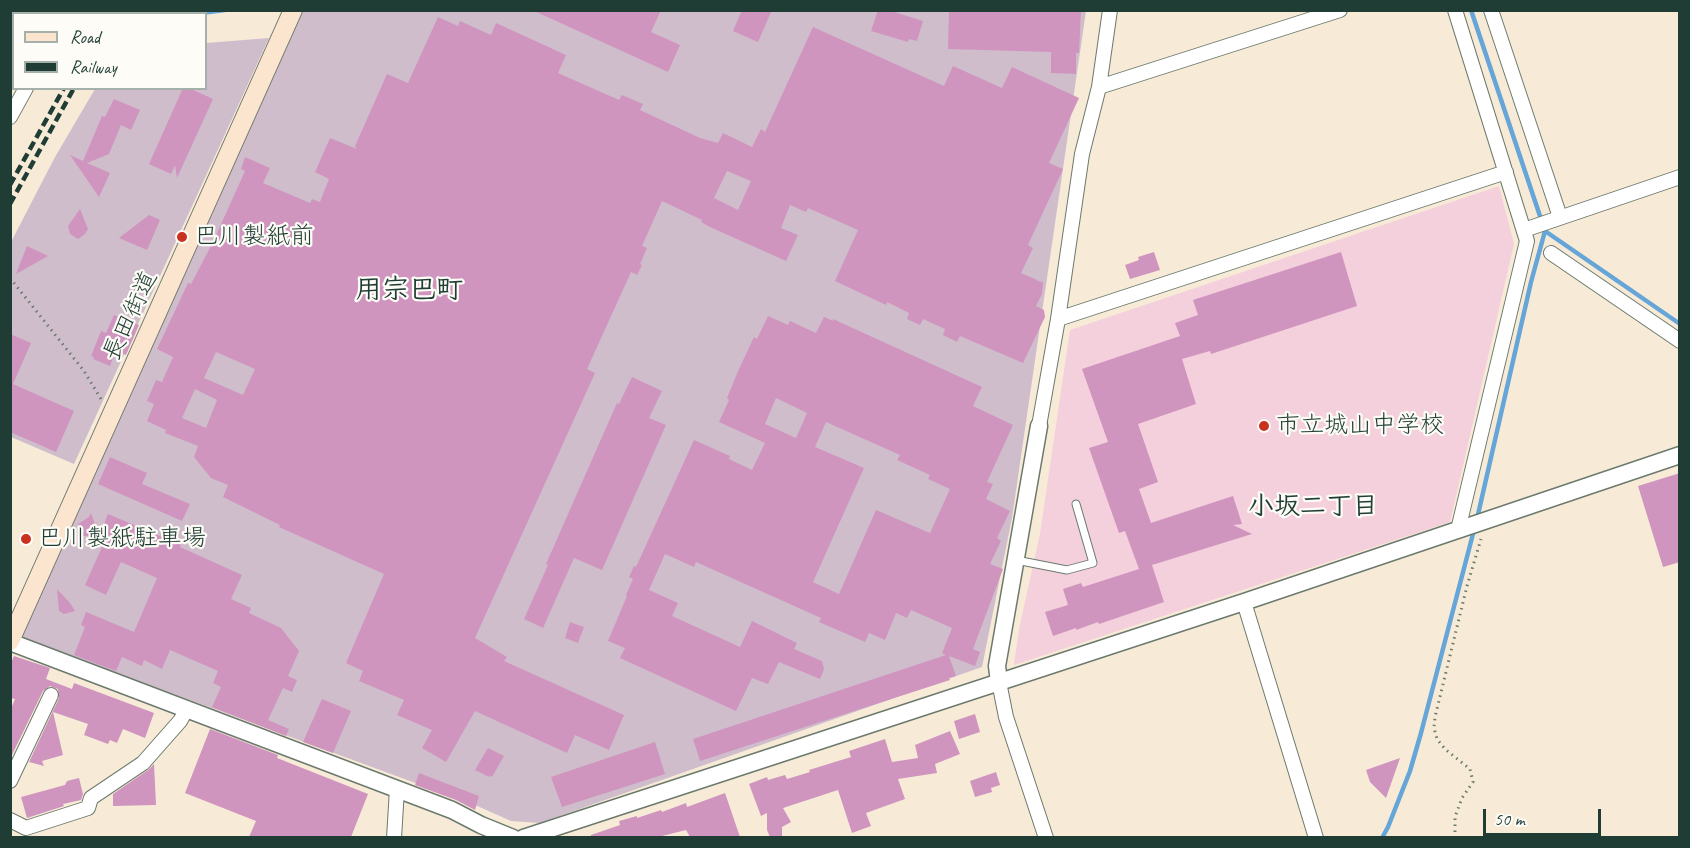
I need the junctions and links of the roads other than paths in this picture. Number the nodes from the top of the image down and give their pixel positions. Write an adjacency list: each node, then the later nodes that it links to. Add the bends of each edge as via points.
1 (293, 10): 22 (main road, 長田街道)
2 (1110, 10): 6 (street)
3 (1341, 10): 6 (street)
4 (1455, 10): 9 (street)
5 (1491, 10): 11 (street)
6 (1099, 87): 14 (street, via 1082,154)
7 (25, 90): 8 (street)
8 (10, 117)
9 (1506, 172): 12 (street); 14 (street)
10 (1680, 177): 11 (street)
11 (1558, 218): 12 (street)
12 (1528, 229): 19 (street)
13 (1551, 253): 15 (street)
14 (1058, 319): 16 (street)
15 (1680, 341)
16 (1039, 426): 20 (street)
17 (1680, 455): 19 (street)
18 (1076, 504): 20 (lane, via 1093,562 1067,570)
19 (1458, 530): 21 (street)
20 (1016, 560): 23 (street, via 997,666)
21 (1244, 602): 23 (street); 34 (street)
22 (10, 641): 25 (street)
23 (999, 682): 32 (street); 33 (street, via 1006,717)
24 (51, 695): 26 (street)
25 (188, 709): 27 (street); 28 (street, via 143,763 91,798 88,808 26,828)
26 (10, 781)
27 (397, 789): 29 (street, via 452,810); 30 (street)
28 (10, 820)
29 (486, 831): 31 (street)
30 (394, 837)
31 (513, 837)
32 (523, 837)
33 (1046, 837)
34 (1316, 837)

